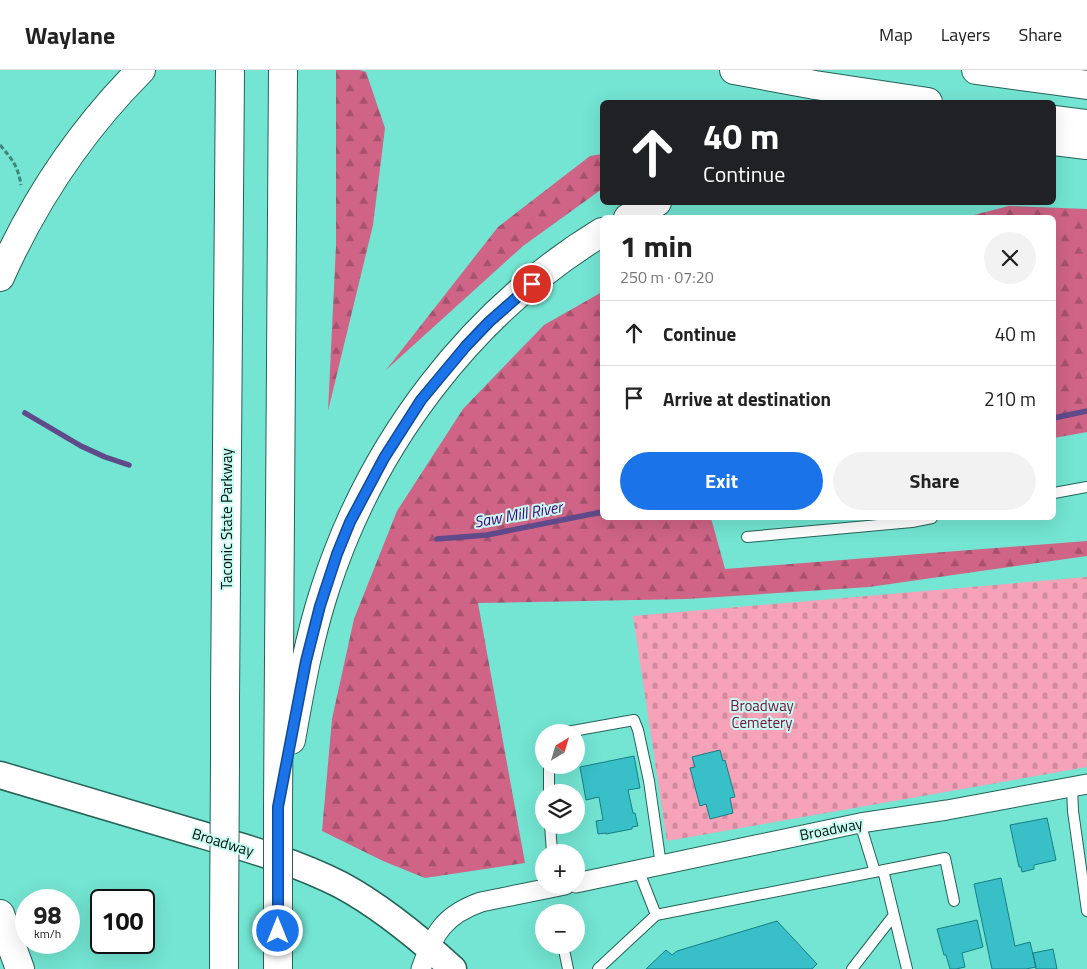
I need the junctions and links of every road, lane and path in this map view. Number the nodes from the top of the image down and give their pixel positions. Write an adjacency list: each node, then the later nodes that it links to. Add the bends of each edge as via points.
1 (141, 70): 15 (highway, via 106,108 64,164 26,224)
2 (734, 70): 7 (highway)
3 (976, 70): 6 (highway)
4 (230, 75): 38 (highway, Taconic State Parkway, bridge)
5 (283, 81): 23 (highway)
6 (1087, 85)
7 (915, 100)
8 (1056, 120): 9 (highway)
9 (1087, 124)
10 (1056, 141): 11 (highway)
11 (1087, 145)
12 (652, 205): 13 (highway)
13 (633, 215)
14 (600, 233): 23 (highway, via 546,272 489,322 421,400 384,458 350,522 325,589 306,661)
15 (0, 276)
16 (1087, 487): 17 (lane)
17 (1056, 493)
18 (922, 520): 19 (lane)
19 (747, 537)
20 (585, 729): 25 (lane, via 634,720 649,781)
21 (0, 774): 36 (main road, Broadway, via 312,871 373,905)
22 (1079, 785): 24 (street, Broadway); 31 (lane, via 1073,811)
23 (278, 807): 39 (highway, bridge)
24 (860, 823): 25 (street, Broadway); 27 (lane)
25 (661, 865): 26 (street, Broadway)
26 (638, 869): 28 (street, Broadway); 33 (lane)
27 (879, 871): 30 (lane, via 945,858); 33 (lane); 34 (lane)
28 (585, 880)
29 (535, 891): 36 (street, via 482,902 458,913 439,930)
30 (954, 901)
31 (1087, 911)
32 (0, 914): 37 (highway)
33 (656, 915): 42 (lane)
34 (894, 915): 43 (lane); 44 (lane)
35 (565, 954): 41 (lane)
36 (425, 958): 40 (main road, Broadway)
37 (20, 969)
38 (224, 969)
39 (278, 969)
40 (453, 969)
41 (568, 969)
42 (598, 969)
43 (852, 969)
44 (907, 969)

